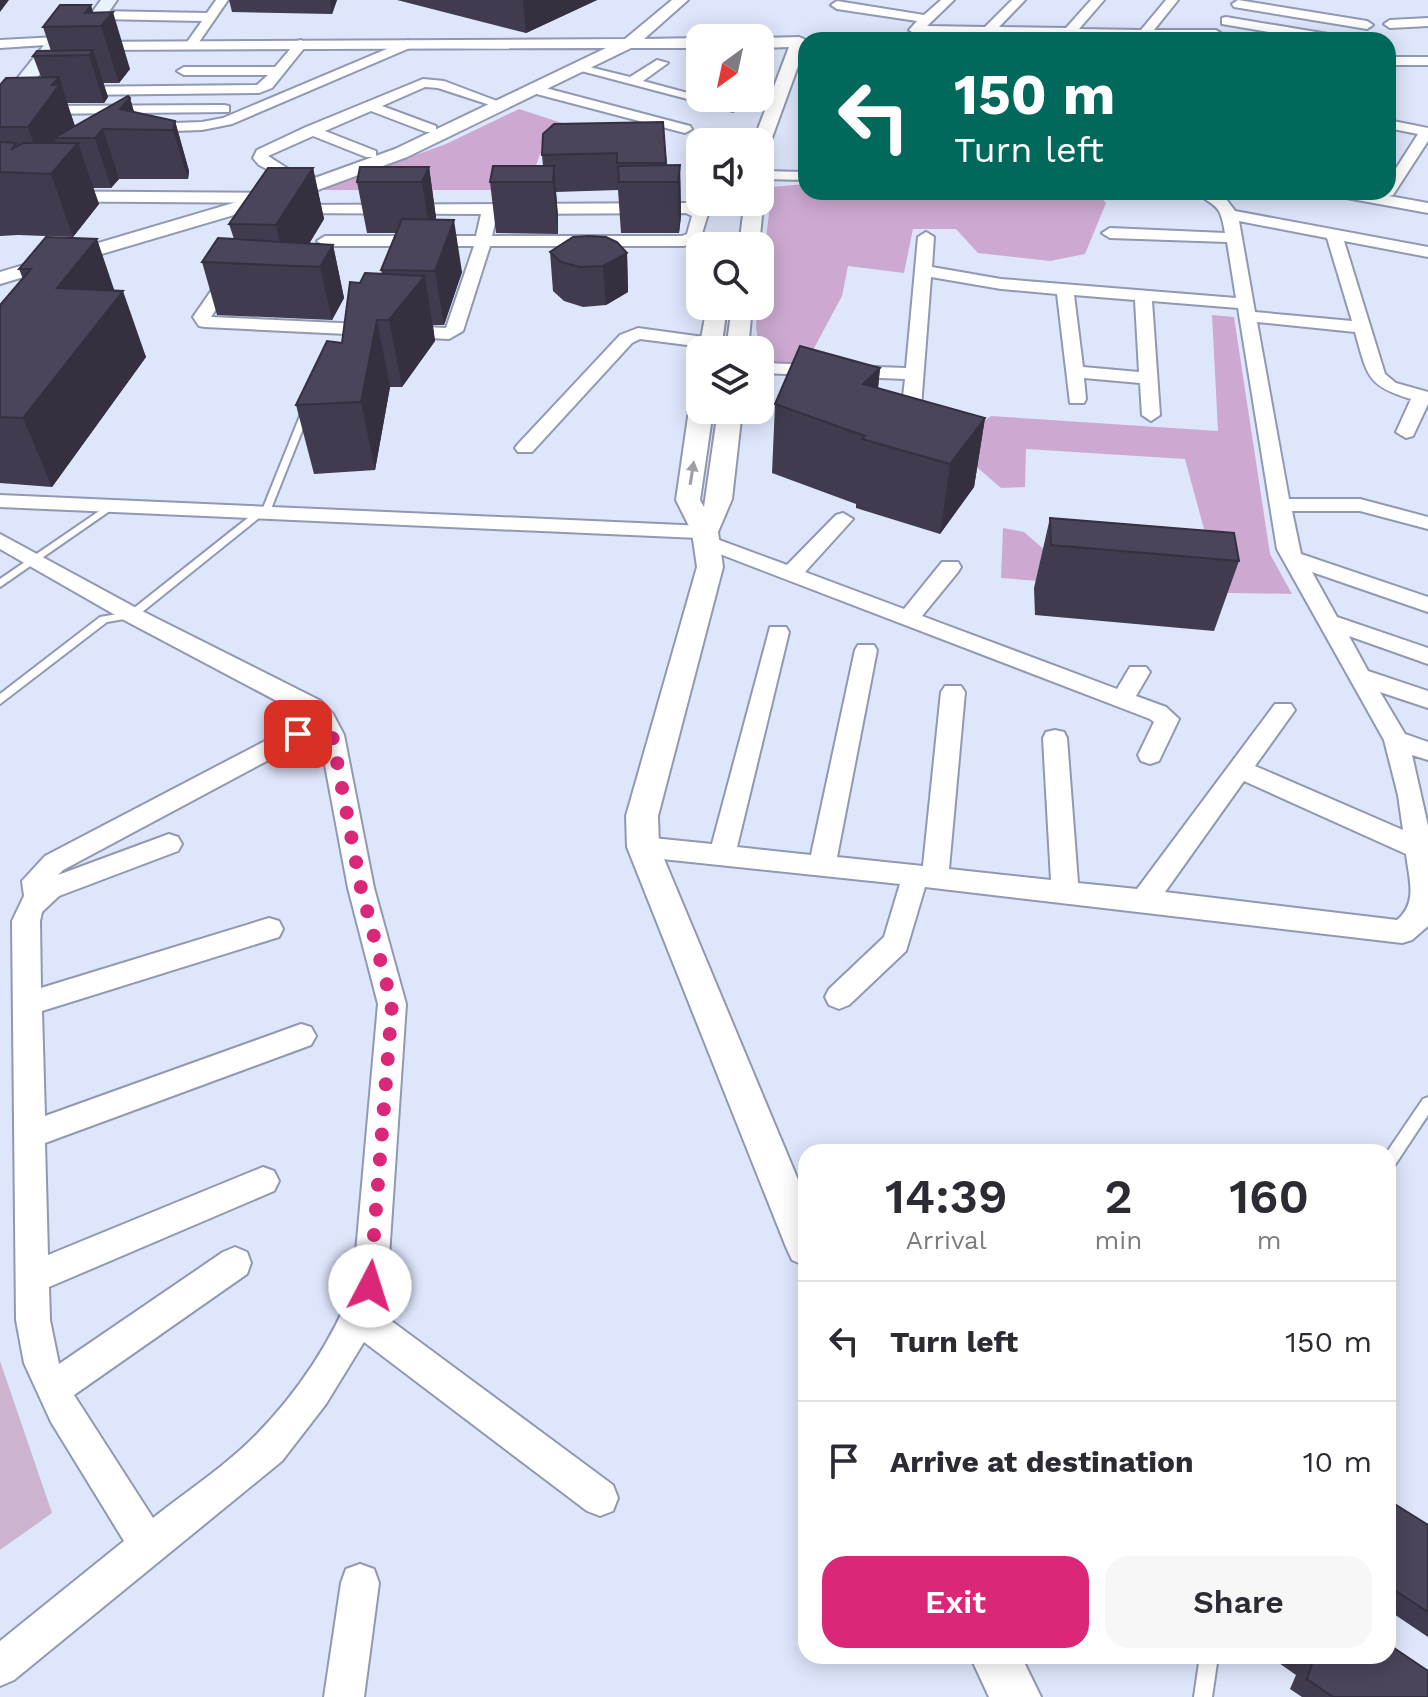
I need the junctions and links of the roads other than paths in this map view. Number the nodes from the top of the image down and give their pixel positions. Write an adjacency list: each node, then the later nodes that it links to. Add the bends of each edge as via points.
1 (222, 0): 12 (street)
2 (665, 0): 28 (street)
3 (681, 0): 29 (street)
4 (946, 0): 13 (street)
5 (1019, 0): 19 (street)
6 (1098, 0): 22 (street)
7 (1172, 0): 23 (street)
8 (1239, 2): 11 (street); 14 (street)
9 (99, 5): 12 (street); 27 (main road); 36 (main road)
10 (837, 5): 13 (street)
11 (1283, 5): 17 (street)
12 (210, 17): 33 (street)
13 (927, 19): 18 (street)
14 (1226, 21): 24 (street); 25 (street)
15 (1428, 22): 16 (street)
16 (1390, 24)
17 (1367, 25)
18 (916, 29): 19 (street); 20 (street)
19 (989, 30): 21 (street)
20 (913, 32)
21 (1018, 32)
22 (1078, 32)
23 (1146, 32)
24 (1218, 32)
25 (1292, 32)
26 (798, 42): 31 (street)
27 (55, 43): 32 (street); 36 (street); 60 (main road)
28 (600, 43): 29 (street); 35 (street); 56 (street)
29 (629, 43): 30 (street); 43 (street)
30 (686, 43)
31 (774, 43)
32 (0, 44)
33 (196, 44): 34 (street); 36 (street); 44 (street)
34 (301, 44): 35 (street); 45 (street)
35 (408, 44): 50 (street)
36 (78, 45): 42 (main road)
37 (798, 54): 64 (street)
38 (1396, 61): 39 (street)
39 (1410, 61): 40 (street); 46 (street)
40 (1428, 61)
41 (662, 63): 47 (street)
42 (61, 68)
43 (577, 68): 47 (street); 48 (street)
44 (184, 71): 45 (street); 49 (street)
45 (279, 71): 49 (street, via 259,89)
46 (1428, 76)
47 (632, 82): 53 (street)
48 (534, 89): 66 (street); 81 (street, via 401,153)
49 (173, 90): 51 (street); 58 (street)
50 (299, 90): 55 (street); 59 (street)
51 (51, 91): 61 (main road)
52 (686, 92): 53 (street)
53 (682, 94): 54 (street)
54 (686, 95)
55 (328, 100)
56 (490, 101): 57 (street, via 431,83); 65 (street)
57 (356, 107): 65 (street); 67 (street)
58 (163, 108): 59 (street); 61 (street)
59 (252, 110): 63 (street, via 202,126)
60 (0, 112)
61 (25, 115)
62 (1396, 118): 68 (street)
63 (123, 128)
64 (767, 128)
65 (431, 129): 69 (street)
66 (685, 129)
67 (311, 130): 69 (street); 72 (street, via 260,158)
68 (1428, 132): 73 (street)
69 (371, 154): 72 (street)
70 (774, 175): 71 (street)
71 (798, 176)
72 (296, 180): 76 (street)
73 (1396, 180)
74 (686, 193): 79 (street)
75 (0, 196): 76 (street)
76 (235, 198): 81 (street); 100 (street)
77 (1396, 198): 82 (street)
78 (1219, 200): 87 (street)
79 (371, 202): 80 (street); 86 (street); 91 (street)
80 (342, 203): 81 (street); 91 (street, via 321,247)
81 (269, 206): 102 (street)
82 (1428, 208)
83 (490, 209): 84 (street); 86 (street); 93 (street)
84 (575, 209): 85 (street); 94 (street)
85 (613, 209): 95 (street); 95 (street, via 689,208 700,214 690,239)
86 (452, 210): 92 (street)
87 (1232, 226): 88 (street); 89 (street); 105 (street)
88 (1110, 233)
89 (1334, 234): 97 (street); 106 (street)
90 (926, 237): 101 (street)
91 (354, 241): 96 (street)
92 (442, 242): 93 (street); 96 (street)
93 (484, 242): 94 (street); 98 (street, via 470,264 452,333 380,325 339,330 205,322 202,317 233,283)
94 (571, 242): 95 (street)
95 (610, 242)
96 (405, 243): 99 (street)
97 (1428, 252)
98 (240, 260)
99 (401, 262)
100 (0, 271)
101 (923, 271): 103 (street); 110 (street)
102 (0, 278)
103 (1065, 290): 104 (street); 109 (street)
104 (1143, 296): 105 (street); 111 (street)
105 (1247, 310): 106 (street); 122 (street)
106 (1362, 327): 112 (street, via 1381,382)
107 (686, 342): 120 (street, via 638,333 626,339)
108 (774, 369): 110 (street)
109 (1074, 372): 111 (street); 113 (street)
110 (914, 374): 119 (street)
111 (1148, 378): 115 (street)
112 (1424, 398): 118 (street)
113 (1077, 399)
114 (311, 400): 124 (lane)
115 (1151, 415)
116 (699, 424): 127 (street, one-way to 116, via 688,500)
117 (728, 424): 127 (street, via 720,499)
118 (1406, 432)
119 (909, 435)
120 (525, 448)
121 (0, 501): 123 (street)
122 (1280, 505): 126 (street, via 1360,505); 129 (street)
123 (111, 506): 124 (street); 130 (lane)
124 (264, 511): 127 (street); 135 (lane)
125 (843, 519): 132 (street)
126 (1427, 521)
127 (706, 537): 132 (street); 156 (street, via 710,567 642,816)
128 (0, 540): 130 (street)
129 (1293, 558): 134 (street); 137 (street)
130 (36, 559): 133 (lane); 135 (street)
131 (950, 567): 136 (street)
132 (791, 574): 136 (street)
133 (0, 584)
134 (1428, 605)
135 (132, 615): 144 (lane, via 104,619); 148 (street, via 313,707)
136 (907, 619): 145 (street)
137 (1330, 622): 140 (street); 142 (street)
138 (778, 632): 157 (street)
139 (866, 650): 159 (street)
140 (1428, 656)
141 (1138, 672): 145 (street)
142 (1360, 676): 146 (street); 150 (street)
143 (953, 692): 160 (street)
144 (0, 700)
145 (1122, 700): 152 (street, via 1167,719)
146 (1428, 700)
147 (1283, 710): 153 (street)
148 (325, 720): 162 (street, via 54,863 35,881); 176 (street, via 392,1004 370,1286)
149 (1055, 738): 161 (street)
150 (1396, 740): 151 (street); 154 (street)
151 (1428, 751)
152 (1150, 755)
153 (1240, 769): 158 (street); 163 (street)
154 (1419, 798): 158 (street)
155 (169, 844): 162 (street)
156 (643, 847): 157 (street); 173 (street)
157 (722, 856): 159 (street)
158 (1422, 858): 164 (street)
159 (822, 867): 160 (street)
160 (925, 878): 161 (street); 166 (street, via 896,943)
161 (1065, 894): 163 (street)
162 (38, 898): 167 (street, via 26,921)
163 (1144, 900): 164 (street, via 1402,932)
164 (1424, 919)
165 (269, 929): 167 (street)
166 (839, 997)
167 (28, 1004): 170 (street)
168 (301, 1036): 170 (street)
169 (1428, 1103): 171 (lane)
170 (30, 1135): 175 (street)
171 (1396, 1151)
172 (263, 1181): 175 (street)
173 (798, 1227)
174 (235, 1263): 177 (street)
175 (32, 1278): 177 (street, via 41,1363)
176 (360, 1318): 178 (street); 179 (street, via 269,1448)
177 (53, 1389): 179 (street)
178 (600, 1498)
179 (149, 1547): 183 (street)
180 (360, 1583): 184 (street)
181 (998, 1664): 185 (street)
182 (1208, 1664): 186 (lane)
183 (0, 1666)
184 (344, 1697)
185 (1016, 1697)
186 (1203, 1697)

